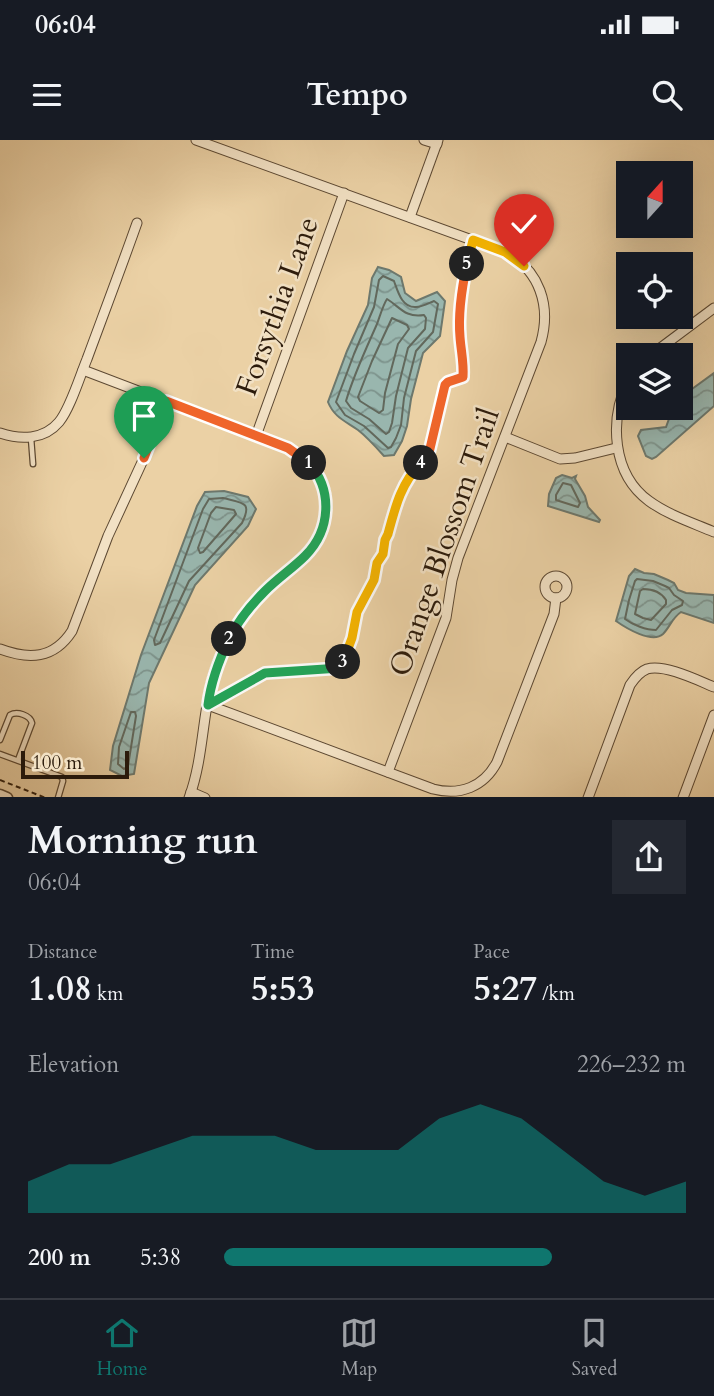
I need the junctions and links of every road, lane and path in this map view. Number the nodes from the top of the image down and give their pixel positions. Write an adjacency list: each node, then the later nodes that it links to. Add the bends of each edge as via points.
1 (196, 140): 4 (street, Orange Blossom Trail)
2 (424, 140): 3 (street)
3 (437, 142): 5 (street)
4 (344, 193): 5 (street, Orange Blossom Trail); 14 (street, Forsythia Lane)
5 (410, 217): 7 (street, Orange Blossom Trail)
6 (137, 223): 10 (street)
7 (473, 240): 15 (street, Orange Blossom Trail, via 505,252 524,266 541,293 545,314 541,342); 23 (path, via 461,301 463,377 445,385 428,457 399,494 383,554 357,612 340,668 265,673)
8 (714, 308): 9 (street)
9 (667, 343)
10 (83, 370): 11 (street); 16 (street, via 59,422)
11 (166, 401): 14 (street); 21 (street, via 72,631 63,643 41,654 23,656)
12 (617, 420): 17 (street)
13 (0, 434): 16 (street)
14 (256, 436): 23 (street, via 288,448 314,468 326,497 326,518 320,537 307,554 240,619 216,667)
15 (505, 437): 17 (street, via 560,459); 28 (street, Orange Blossom Trail, via 458,558 446,618)
16 (31, 438): 18 (lane)
17 (617, 448): 19 (street, via 625,471 646,499)
18 (33, 464)
19 (714, 532)
20 (556, 598): 28 (street, via 554,614 497,762 484,780 466,790 448,792)
21 (0, 649)
22 (714, 687): 36 (street, via 664,669 646,669 635,678)
23 (208, 705): 28 (street); 31 (street)
24 (714, 715): 37 (street)
25 (0, 740): 27 (lane, via 13,713 31,720)
26 (0, 754): 27 (lane)
27 (18, 760): 34 (lane, via 62,777)
28 (388, 772)
29 (0, 780): 33 (path)
30 (0, 795): 32 (street)
31 (190, 795): 35 (street)
32 (7, 797)
33 (46, 797)
34 (58, 797)
35 (205, 797)
36 (588, 797)
37 (683, 797)

